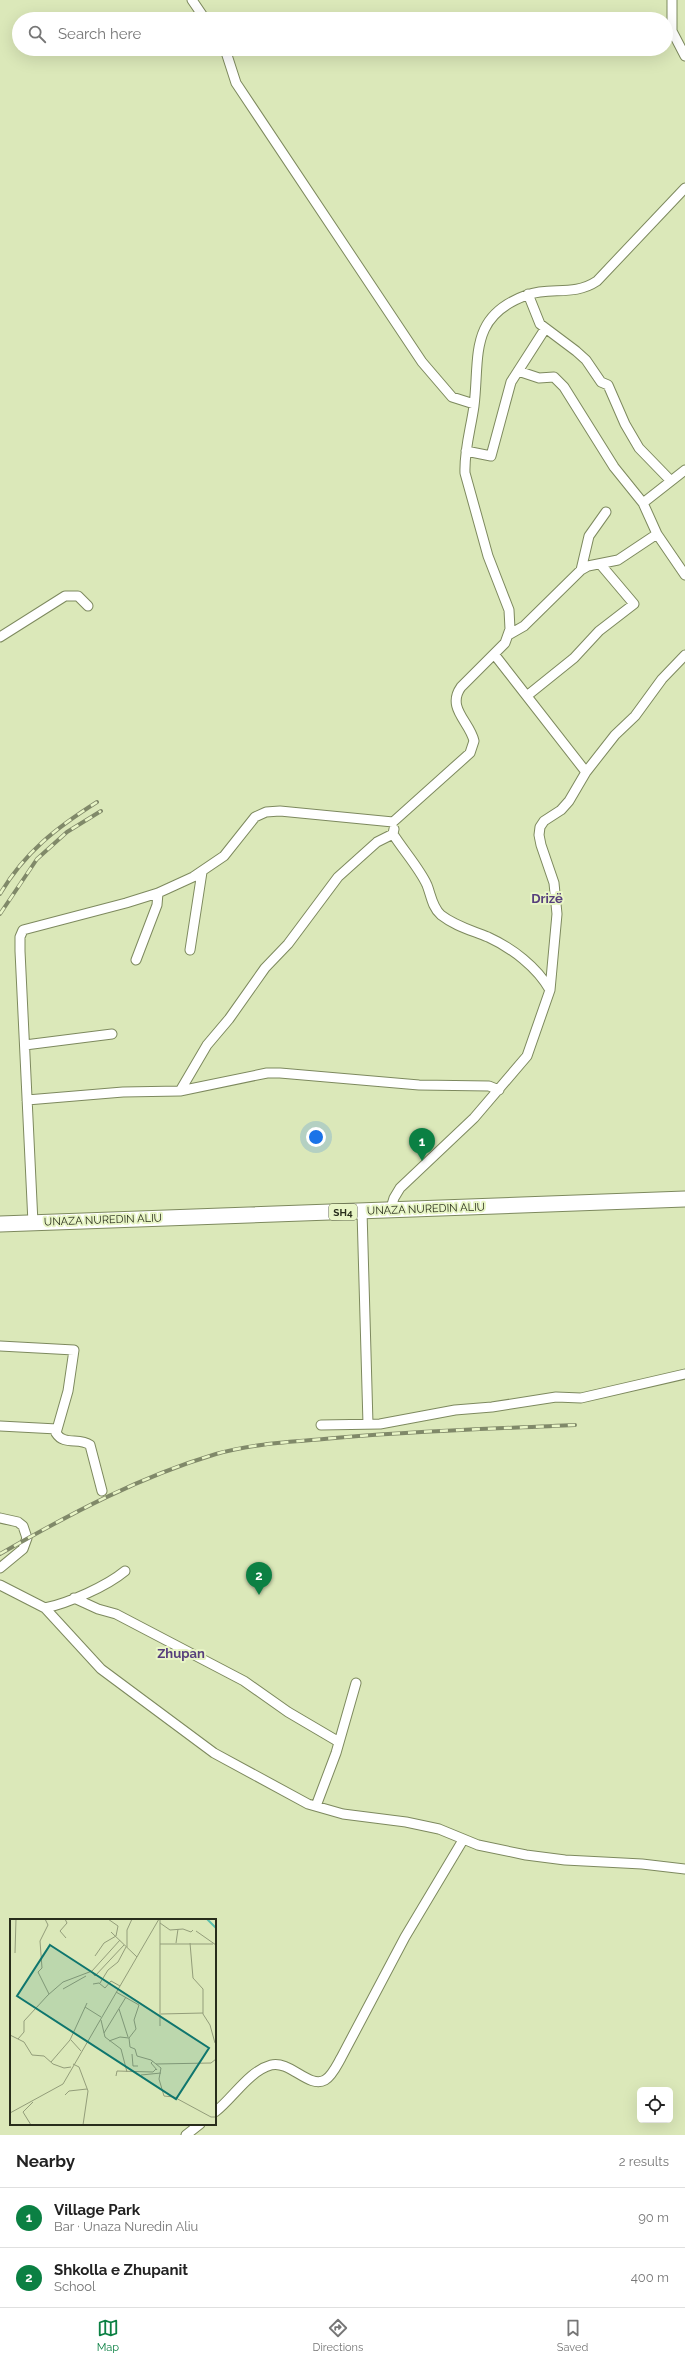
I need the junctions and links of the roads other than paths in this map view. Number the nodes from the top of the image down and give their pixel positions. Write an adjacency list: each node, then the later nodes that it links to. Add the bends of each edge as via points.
1 (192, 0): 3 (street)
2 (672, 0): 4 (street)
3 (200, 12)
4 (672, 12)
5 (673, 33): 7 (street)
6 (227, 56): 12 (street, via 236,83 422,362 452,397)
7 (685, 56)
8 (685, 188): 9 (street, via 597,281 580,290)
9 (528, 294): 10 (street, via 537,318); 12 (street, via 514,300 502,310 481,334 476,358)
10 (545, 329): 11 (street); 15 (street, via 576,351 586,360 601,382 608,385 639,448)
11 (518, 371): 13 (street, via 508,390 491,456); 16 (street, via 532,376 554,377 559,381 614,467)
12 (474, 404): 13 (street)
13 (466, 451): 23 (street, via 465,473 488,556 509,610)
14 (685, 470): 15 (street)
15 (671, 480): 16 (street)
16 (643, 503): 18 (street)
17 (606, 512): 20 (street, via 589,536)
18 (657, 534): 19 (street, via 618,560); 21 (street)
19 (600, 565): 20 (street, via 588,566); 27 (street, via 634,604 599,631 574,658)
20 (581, 570): 23 (street, via 524,626)
21 (685, 575)
22 (88, 606): 24 (street, via 78,596 65,596)
23 (510, 634): 25 (street)
24 (0, 637)
25 (494, 654): 27 (street); 29 (street, via 456,695 456,707 473,736 473,750)
26 (685, 655): 28 (street, via 662,679 635,716 615,735)
27 (528, 695): 28 (street)
28 (586, 772): 35 (street, via 569,801 561,810 544,821 539,835 557,900)
29 (393, 822): 30 (street); 31 (street, via 280,811 266,812 255,818 234,847)
30 (393, 834): 35 (street, via 405,855 423,876 431,900 440,913 458,926 502,944 537,971); 39 (street, via 377,842 338,877 207,1045)
31 (202, 872): 32 (street); 33 (street)
32 (158, 893): 34 (street, via 157,905); 37 (street, via 23,930 20,951)
33 (190, 950)
34 (136, 960)
35 (550, 990): 38 (street, via 527,1056)
36 (112, 1034): 37 (street)
37 (25, 1045): 40 (street)
38 (499, 1090): 39 (street, via 489,1086 419,1085 280,1072); 42 (street, via 452,1140 400,1188)
39 (180, 1091): 40 (street, via 123,1092)
40 (27, 1100): 44 (street)
41 (685, 1199): 42 (main road, UNAZA NUREDIN ALIU / SH4)
42 (390, 1210): 43 (main road, UNAZA NUREDIN ALIU / SH4)
43 (362, 1211): 44 (main road, UNAZA NUREDIN ALIU / SH4); 48 (street)
44 (33, 1223): 45 (main road, UNAZA NUREDIN ALIU / SH4)
45 (0, 1224)
46 (0, 1346): 51 (street, via 74,1350 68,1392)
47 (685, 1374): 48 (street, via 581,1398 556,1397)
48 (368, 1424): 50 (street)
49 (0, 1426): 51 (street)
50 (321, 1426)
51 (57, 1429): 52 (street, via 56,1433 62,1439 90,1445)
52 (102, 1491)
53 (0, 1518): 54 (street, via 18,1522 23,1526 27,1538 24,1549)
54 (0, 1568)
55 (125, 1571): 57 (street, via 111,1582)
56 (0, 1585): 58 (street)
57 (74, 1598): 58 (street); 60 (street, via 116,1614 238,1678)
58 (45, 1608): 61 (street, via 89,1657 124,1688 214,1753 292,1796)
59 (356, 1683): 60 (street)
60 (339, 1742): 61 (street)
61 (316, 1806): 62 (street, via 343,1814 440,1829 451,1832)
62 (463, 1840): 63 (street, via 526,1855); 64 (street, via 405,1937 345,2052 329,2077 324,2081 313,2081 283,2065 269,2065 254,2075)
63 (685, 1869)
64 (216, 2111)
65 (199, 2125): 66 (street)
66 (186, 2135)

